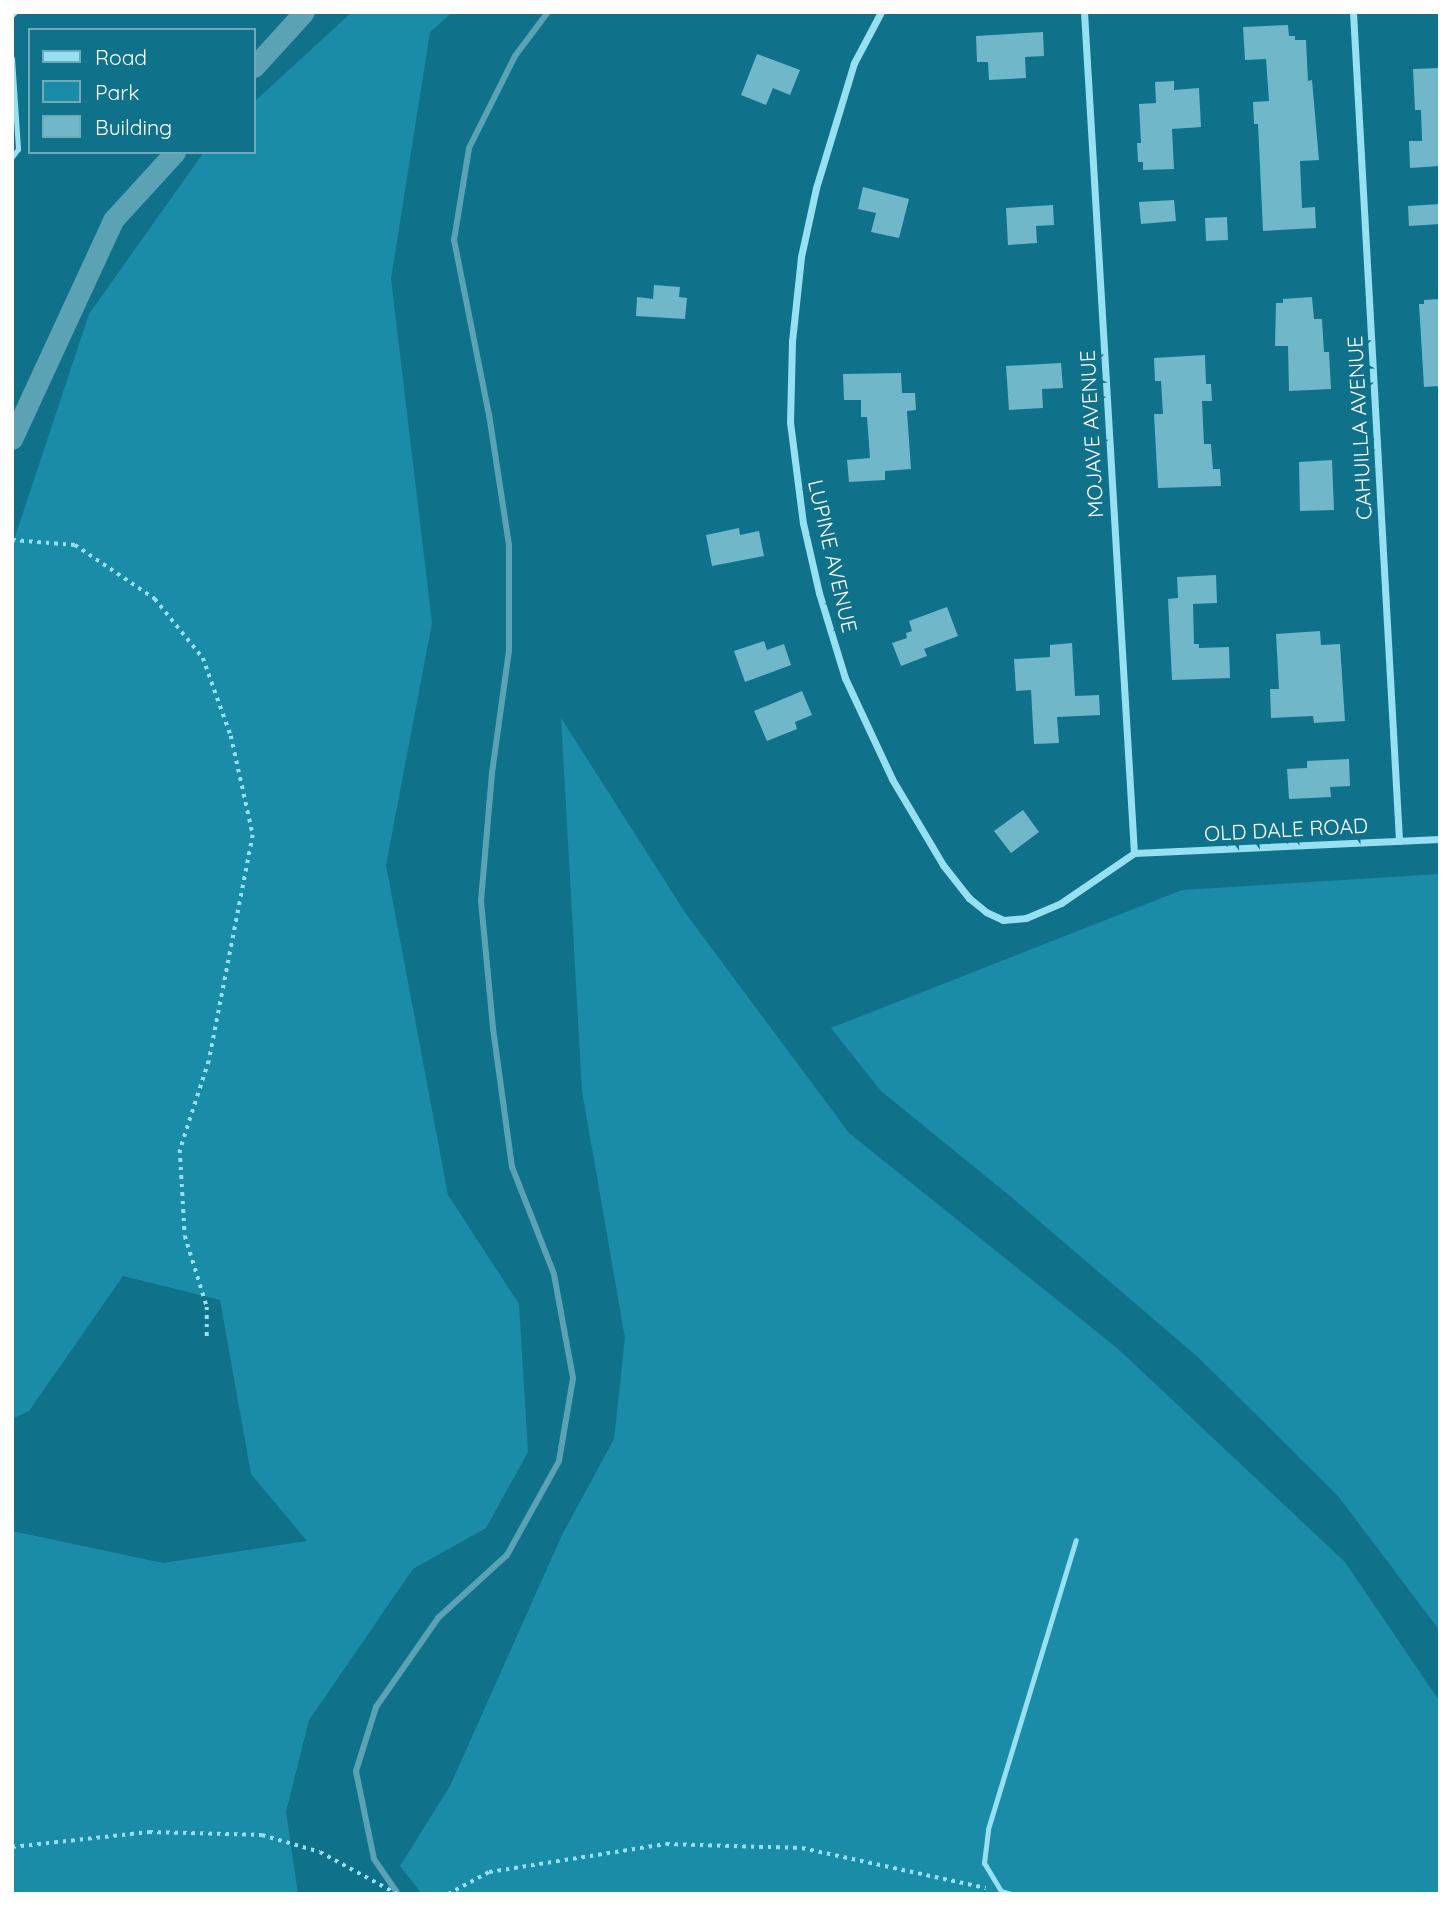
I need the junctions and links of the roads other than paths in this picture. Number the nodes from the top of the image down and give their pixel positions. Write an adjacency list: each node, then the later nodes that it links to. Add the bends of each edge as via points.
1 (881, 12): 8 (street, LUPINE AVENUE, via 854,63 830,137 801,257 793,329 790,422 803,523 819,593 845,678 892,779 943,865 969,898 1003,920 1026,918 1061,903)
2 (1084, 12): 8 (street, MOJAVE AVENUE)
3 (1353, 12): 7 (street, CAHUILLA AVENUE)
4 (12, 58): 5 (lane, via 18,149)
5 (12, 158)
6 (1440, 839): 7 (street, OLD DALE ROAD)
7 (1399, 841): 8 (street, OLD DALE ROAD)
8 (1133, 853)
9 (1076, 1540): 10 (lane, via 988,1829 984,1863 1001,1891)
10 (1012, 1894)

